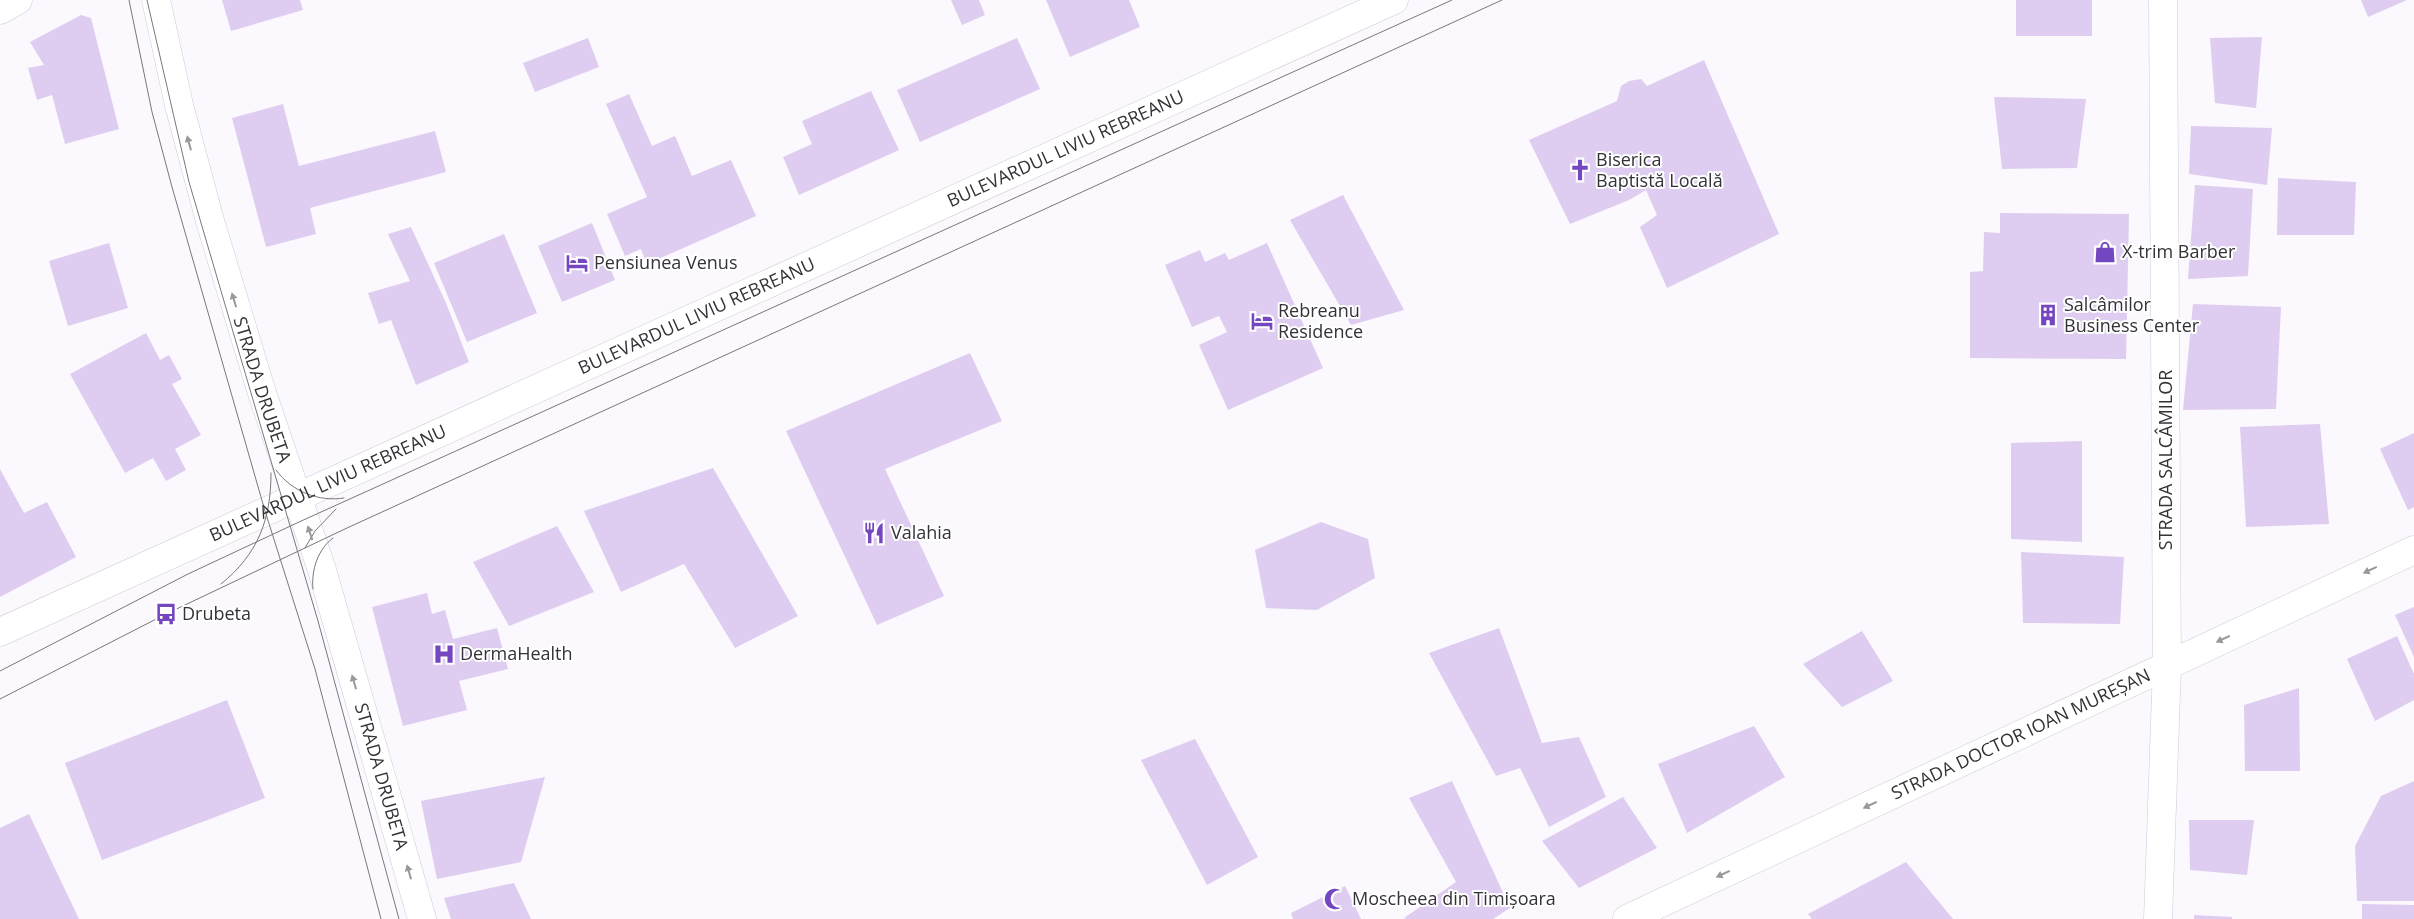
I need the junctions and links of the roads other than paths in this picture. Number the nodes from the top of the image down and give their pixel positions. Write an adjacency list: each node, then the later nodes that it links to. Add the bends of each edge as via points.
1 (18, 0): 5 (street)
2 (156, 0): 6 (street, STRADA DRUBETA, one-way to 2, via 262,393 210,221 179,105)
3 (1394, 0): 6 (street, BULEVARDUL LIVIU REBREANU)
4 (2163, 0): 9 (street, STRADA SALCÂMILOR)
5 (0, 10)
6 (298, 496): 8 (street, BULEVARDUL LIVIU REBREANU); 10 (street, STRADA DRUBETA, one-way to 6)
7 (2414, 550): 9 (street, STRADA DOCTOR IOAN MUREȘAN, one-way to 9)
8 (0, 632)
9 (2167, 666): 11 (street, STRADA DOCTOR IOAN MUREȘAN, one-way to 11); 12 (street, STRADA SALCÂMILOR)
10 (422, 919)
11 (1627, 919)
12 (2158, 919)

